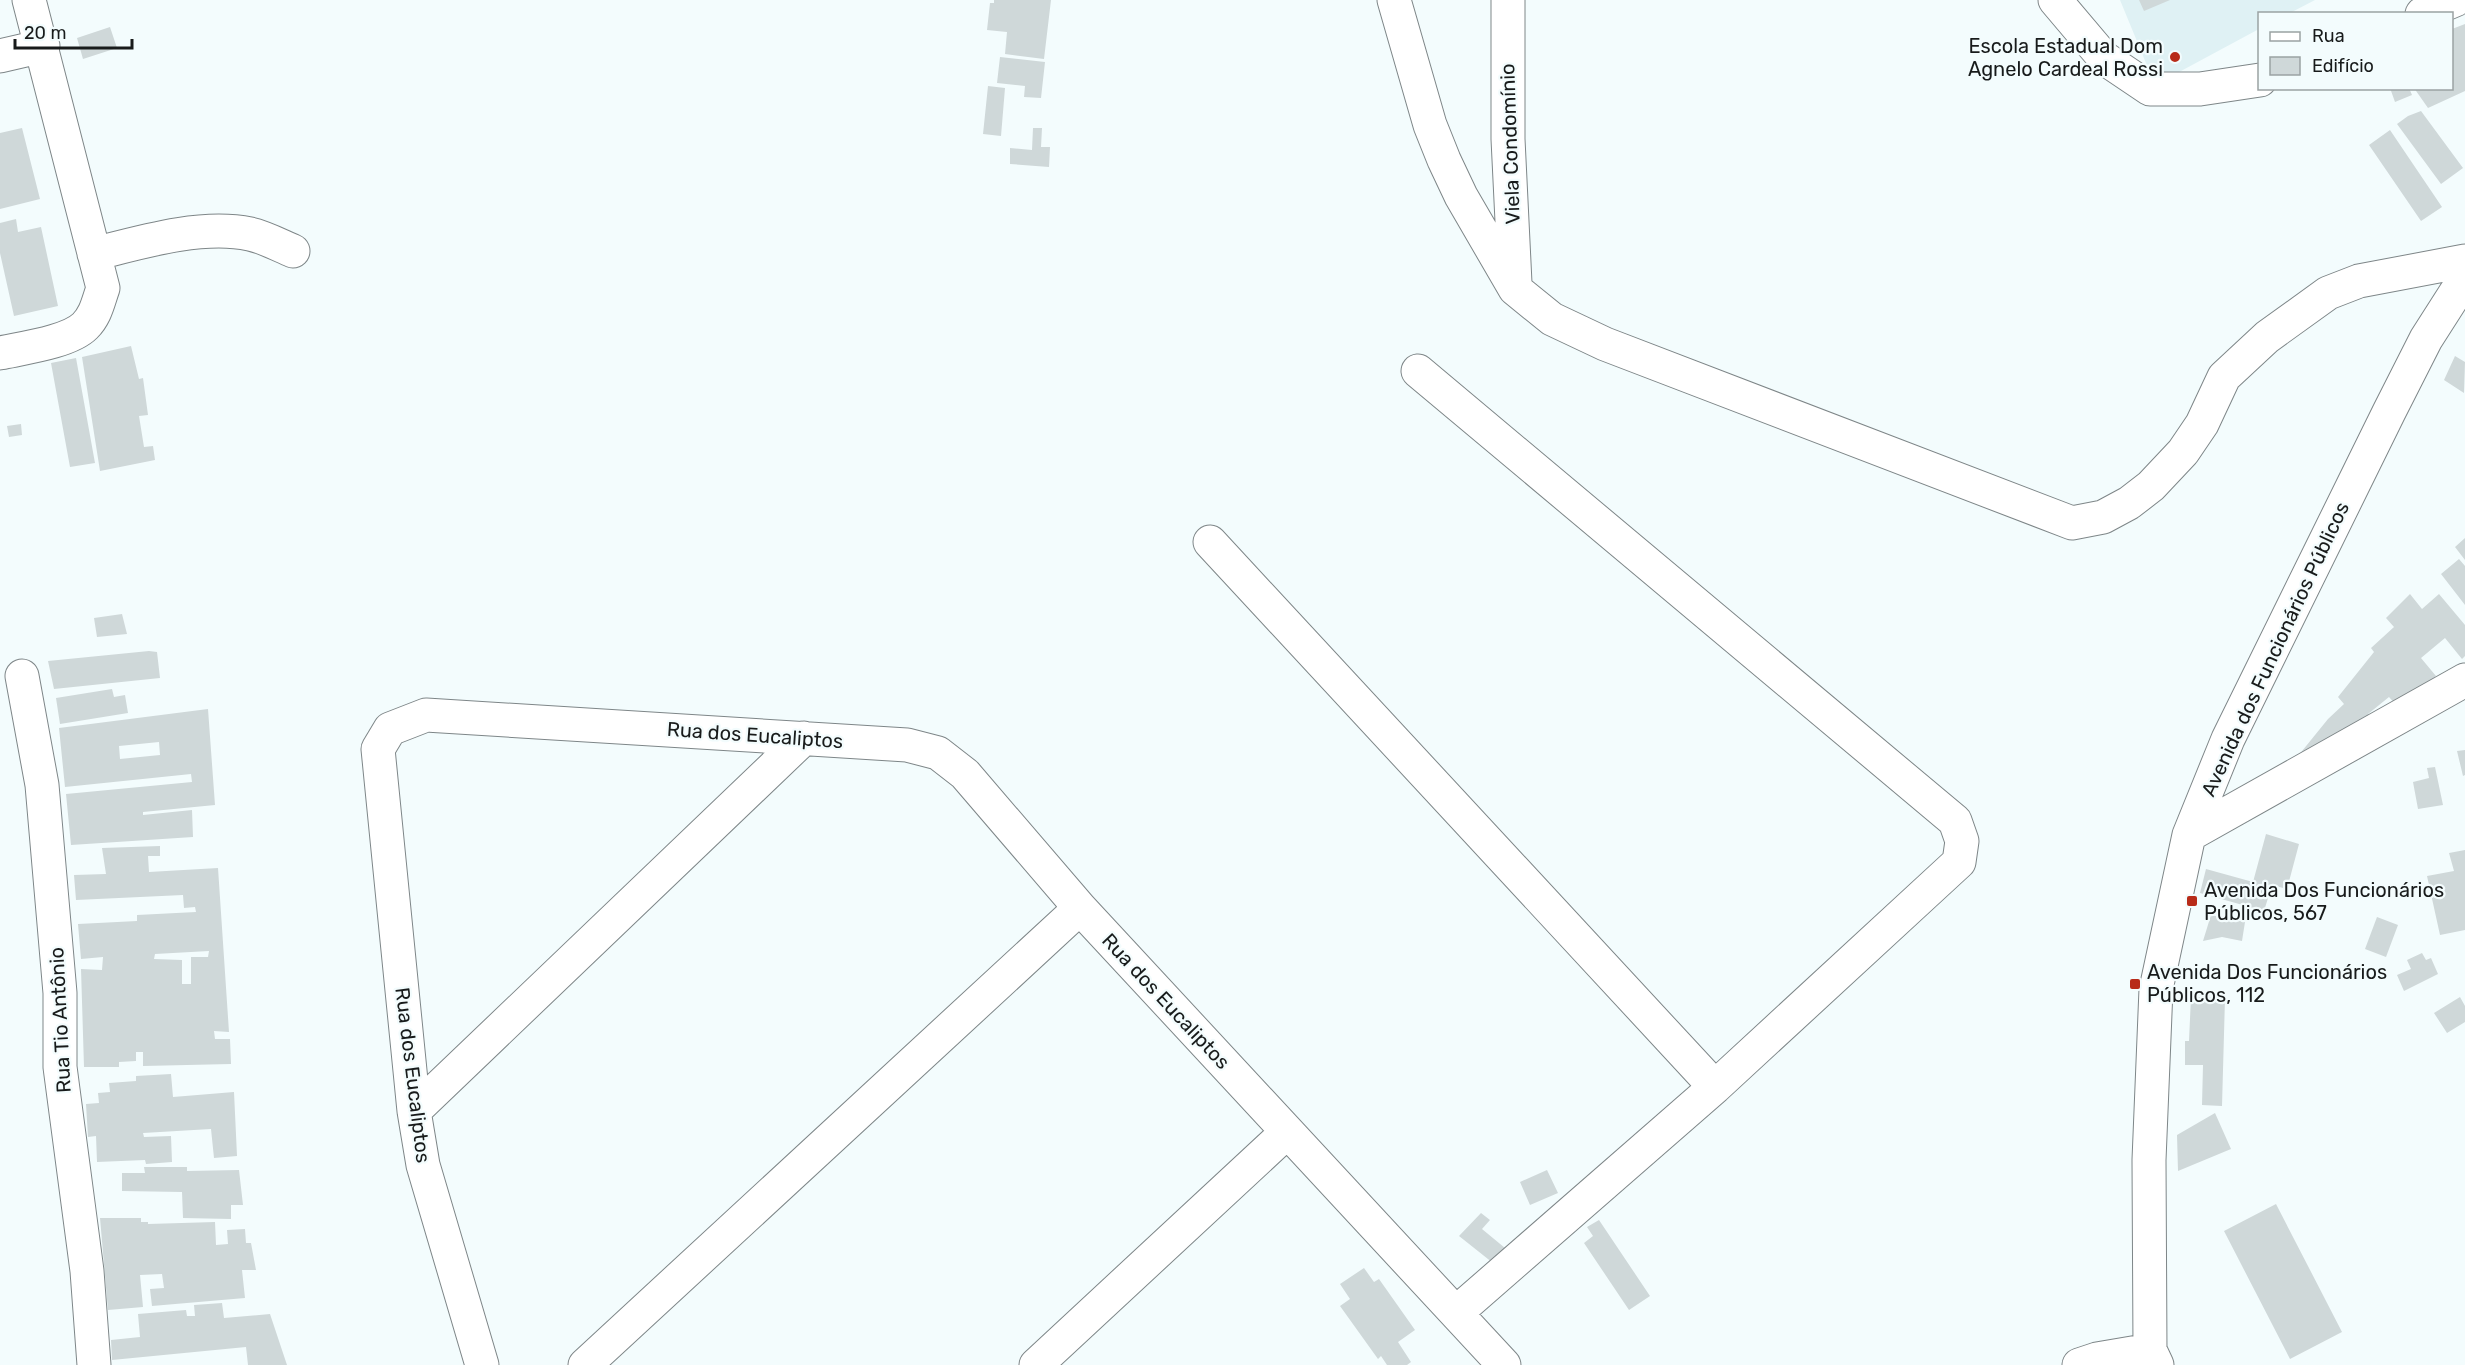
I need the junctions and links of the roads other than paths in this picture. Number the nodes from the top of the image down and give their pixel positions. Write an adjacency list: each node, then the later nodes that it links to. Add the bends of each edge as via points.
1 (29, 0): 7 (street)
2 (1394, 0): 14 (street, via 1444,160)
3 (1508, 0): 14 (street, Viela Condomínio, via 1508,140)
4 (2055, 0): 9 (street, via 2104,58 2150,89 2200,89)
5 (2455, 0): 6 (street)
6 (2427, 12)
7 (42, 45): 8 (street); 11 (street)
8 (0, 56)
9 (2258, 80)
10 (293, 251): 11 (street, via 250,234 203,231 152,238)
11 (94, 254): 15 (street, via 102,288 95,312 84,328 62,338)
12 (2465, 261): 14 (street, via 2359,281 2328,293 2267,337 2224,377 2202,424 2183,452 2151,486 2103,517 2072,523 1605,344 1552,319)
13 (2465, 278): 21 (street, Avenida dos Funcionários Públicos, via 2426,339 2384,423 2228,739)
14 (1515, 289)
15 (0, 353)
16 (1418, 371): 23 (street, via 1955,821 1962,841 1959,862)
17 (1210, 542): 23 (street)
18 (22, 676): 29 (street, Rua Tio Antônio, via 42,785 60,993 60,1068 87,1270)
19 (2465, 680): 21 (street)
20 (804, 738): 22 (street, Rua dos Eucaliptos, via 907,745 938,753 965,774); 24 (street); 24 (street, Rua dos Eucaliptos, via 426,715 390,729 378,749)
21 (2189, 835): 27 (street, Avenida dos Funcionários Públicos, via 2156,989 2149,1160)
22 (1080, 908): 25 (street, Rua dos Eucaliptos); 31 (street)
23 (1715, 1087): 26 (street)
24 (414, 1111): 30 (street, Rua dos Eucaliptos, via 423,1165)
25 (1287, 1132): 26 (street, Rua dos Eucaliptos); 32 (street)
26 (1457, 1312): 28 (street, Rua dos Eucaliptos)
27 (2153, 1358): 33 (street, via 2097,1359)
28 (1488, 1360)
29 (94, 1365)
30 (482, 1365)
31 (585, 1365)
32 (1036, 1365)
33 (2079, 1365)

